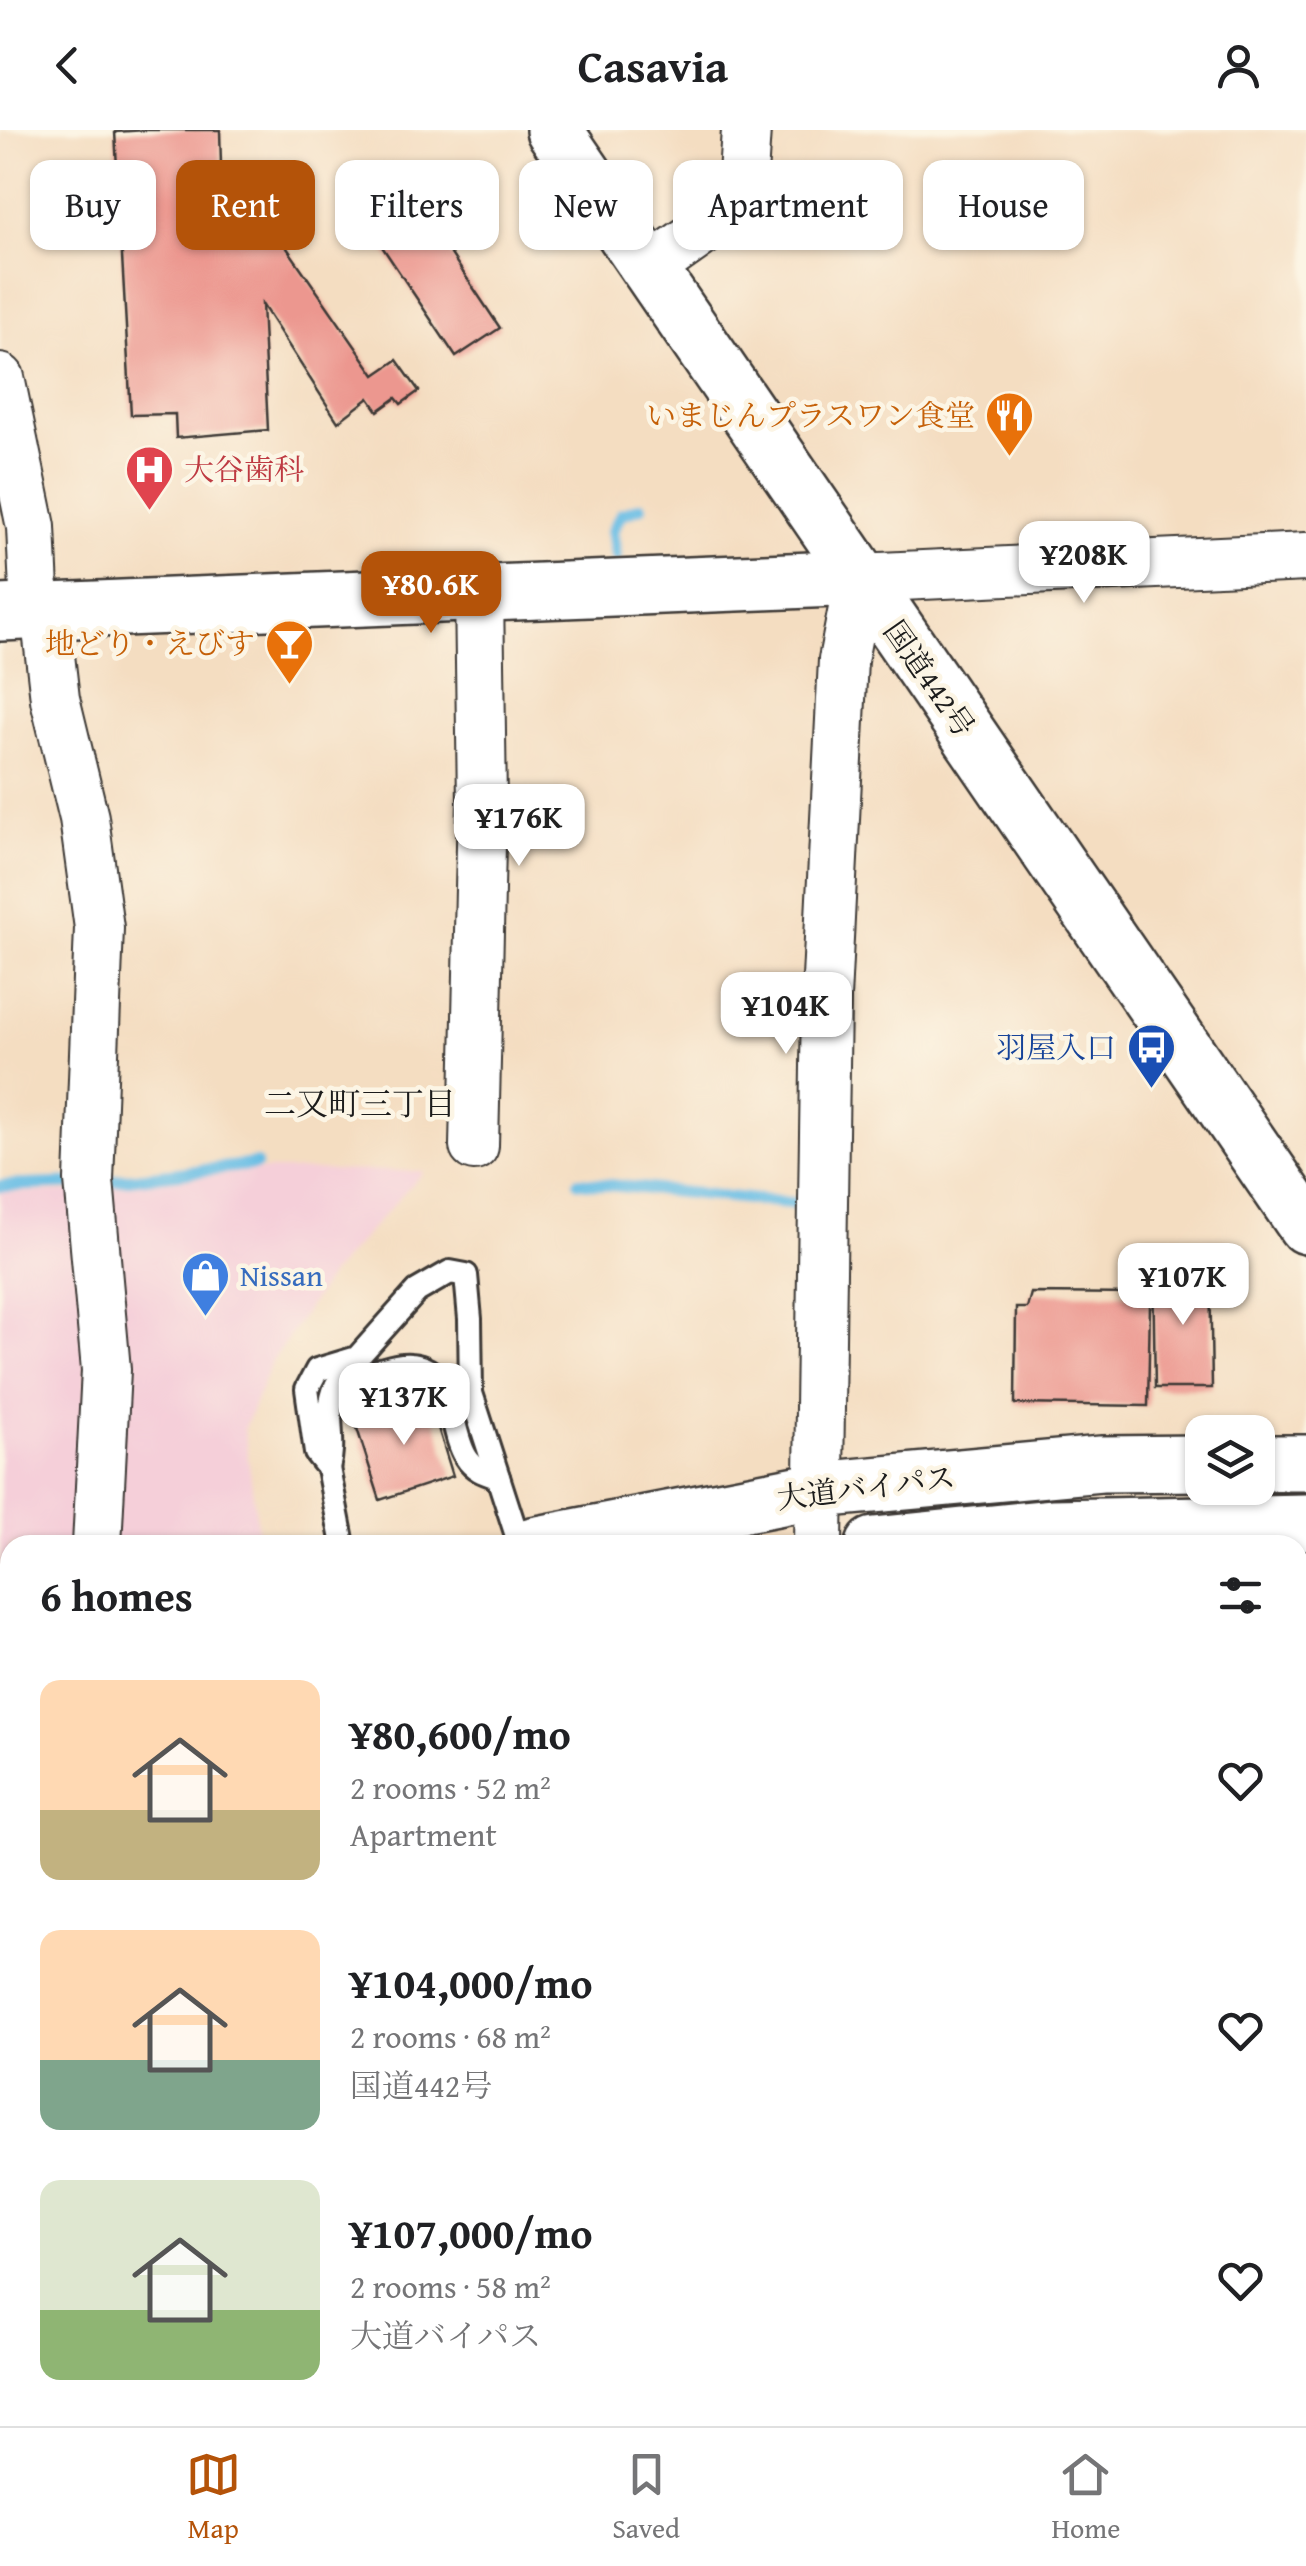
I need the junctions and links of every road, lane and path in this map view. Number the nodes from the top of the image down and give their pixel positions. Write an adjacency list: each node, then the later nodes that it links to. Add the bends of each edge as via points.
1 (554, 130): 3 (main road, 国道442号)
2 (746, 130): 3 (street, via 741,204)
3 (649, 269): 6 (main road, 国道442号)
4 (0, 378): 8 (street, via 31,527)
5 (1306, 557): 6 (street)
6 (859, 578): 7 (main road); 10 (main road, 国道442号); 16 (street, via 843,660 826,978)
7 (479, 592): 8 (main road); 9 (street)
8 (26, 612): 19 (street, via 56,700 84,818 99,928 89,1180 106,1370)
9 (474, 1146)
10 (1306, 1226)
11 (1275, 1463): 12 (main road)
12 (1306, 1463)
13 (1185, 1464): 16 (main road, 大道バイパス, via 1101,1464)
14 (328, 1468): 15 (lane, via 328,1406 336,1386 408,1364 429,1370 444,1387 466,1457 480,1472); 15 (lane, via 316,1453 307,1389 317,1370 357,1358 417,1291 450,1272 466,1275 471,1393); 20 (lane)
15 (498, 1477): 21 (lane)
16 (818, 1490): 22 (main road, 大道バイパス); 23 (street)
17 (1306, 1522): 18 (main road, 大道バイパス)
18 (1204, 1534): 24 (main road, 大道バイパス, via 1052,1527)
19 (98, 1535)
20 (341, 1535)
21 (517, 1535)
22 (585, 1535)
23 (818, 1535)
24 (973, 1535)

